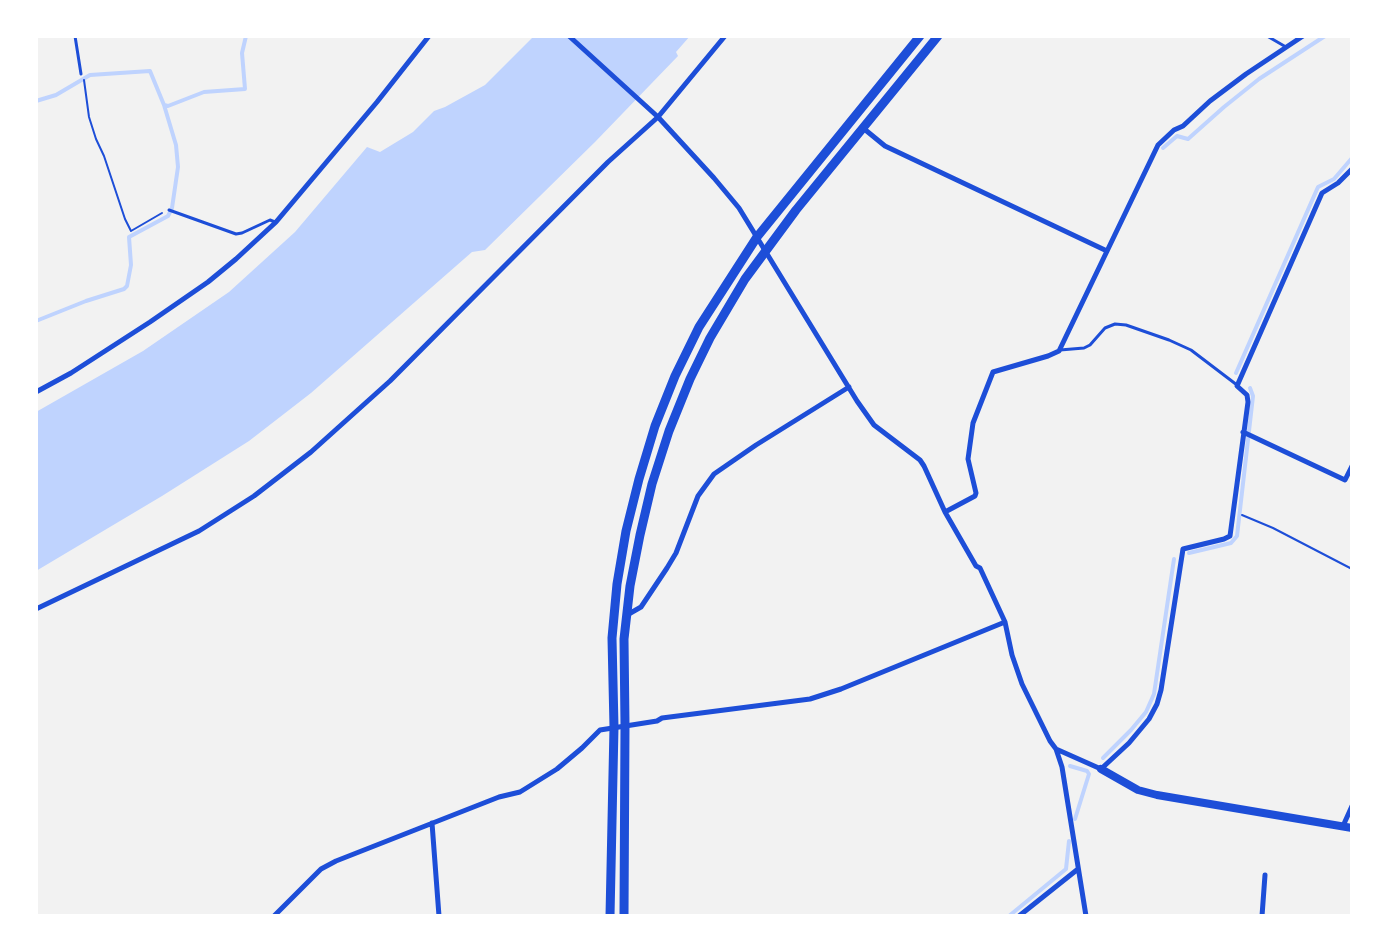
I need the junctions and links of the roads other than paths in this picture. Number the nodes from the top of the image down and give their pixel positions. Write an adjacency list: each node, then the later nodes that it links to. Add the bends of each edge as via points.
1 (75, 36): 10 (lane)
2 (430, 36): 15 (street)
3 (569, 36): 11 (street)
4 (725, 36): 11 (street)
5 (920, 36): 16 (main road)
6 (938, 36): 12 (main road)
7 (1267, 36): 9 (lane)
8 (1302, 36): 9 (street)
9 (1287, 47): 18 (street, via 1210,101 1158,145)
10 (81, 74)
11 (658, 118): 16 (street, via 739,208); 26 (street, via 608,162 390,381 311,452 254,496 199,531)
12 (863, 128): 17 (main road); 18 (street, via 886,146)
13 (1352, 169): 20 (street, via 1322,193)
14 (171, 210): 15 (lane, via 236,234 270,220)
15 (276, 222): 22 (street, via 208,282 71,373)
16 (757, 237): 17 (street); 30 (main road, via 699,327 675,376 639,479 617,584 612,638)
17 (765, 250): 21 (street); 27 (main road, via 710,338 669,431 640,535)
18 (1107, 251): 19 (street)
19 (1059, 350): 20 (lane, via 1084,348 1106,328 1115,324 1126,325 1191,350); 25 (street, via 993,372 973,423 968,459 975,496)
20 (1238, 386): 23 (street, via 1247,395)
21 (849, 387): 25 (street, via 874,425 920,460); 27 (street, via 714,474 698,496 667,568 640,608)
22 (36, 392)
23 (1247, 433): 24 (street, via 1345,480); 32 (street, via 1230,536 1183,549 1157,704 1150,719)
24 (1352, 466)
25 (945, 512): 28 (street, via 980,568)
26 (36, 609)
27 (627, 615): 29 (main road, via 624,639)
28 (1006, 622): 29 (street, via 810,699); 31 (street, via 1012,656 1022,684)
29 (625, 725): 30 (street); 42 (main road)
30 (614, 727): 34 (street, via 596,732 582,748 539,782); 41 (main road)
31 (1056, 749): 32 (street); 37 (street, via 1062,767)
32 (1101, 769): 35 (street, via 1138,790 1157,795)
33 (1352, 806): 35 (street)
34 (432, 824): 39 (street, via 321,869); 40 (street)
35 (1343, 826): 36 (street)
36 (1352, 828)
37 (1078, 869): 43 (street); 44 (street)
38 (1265, 875): 45 (street)
39 (274, 916)
40 (440, 916)
41 (610, 916)
42 (624, 916)
43 (1020, 916)
44 (1086, 916)
45 (1262, 916)

